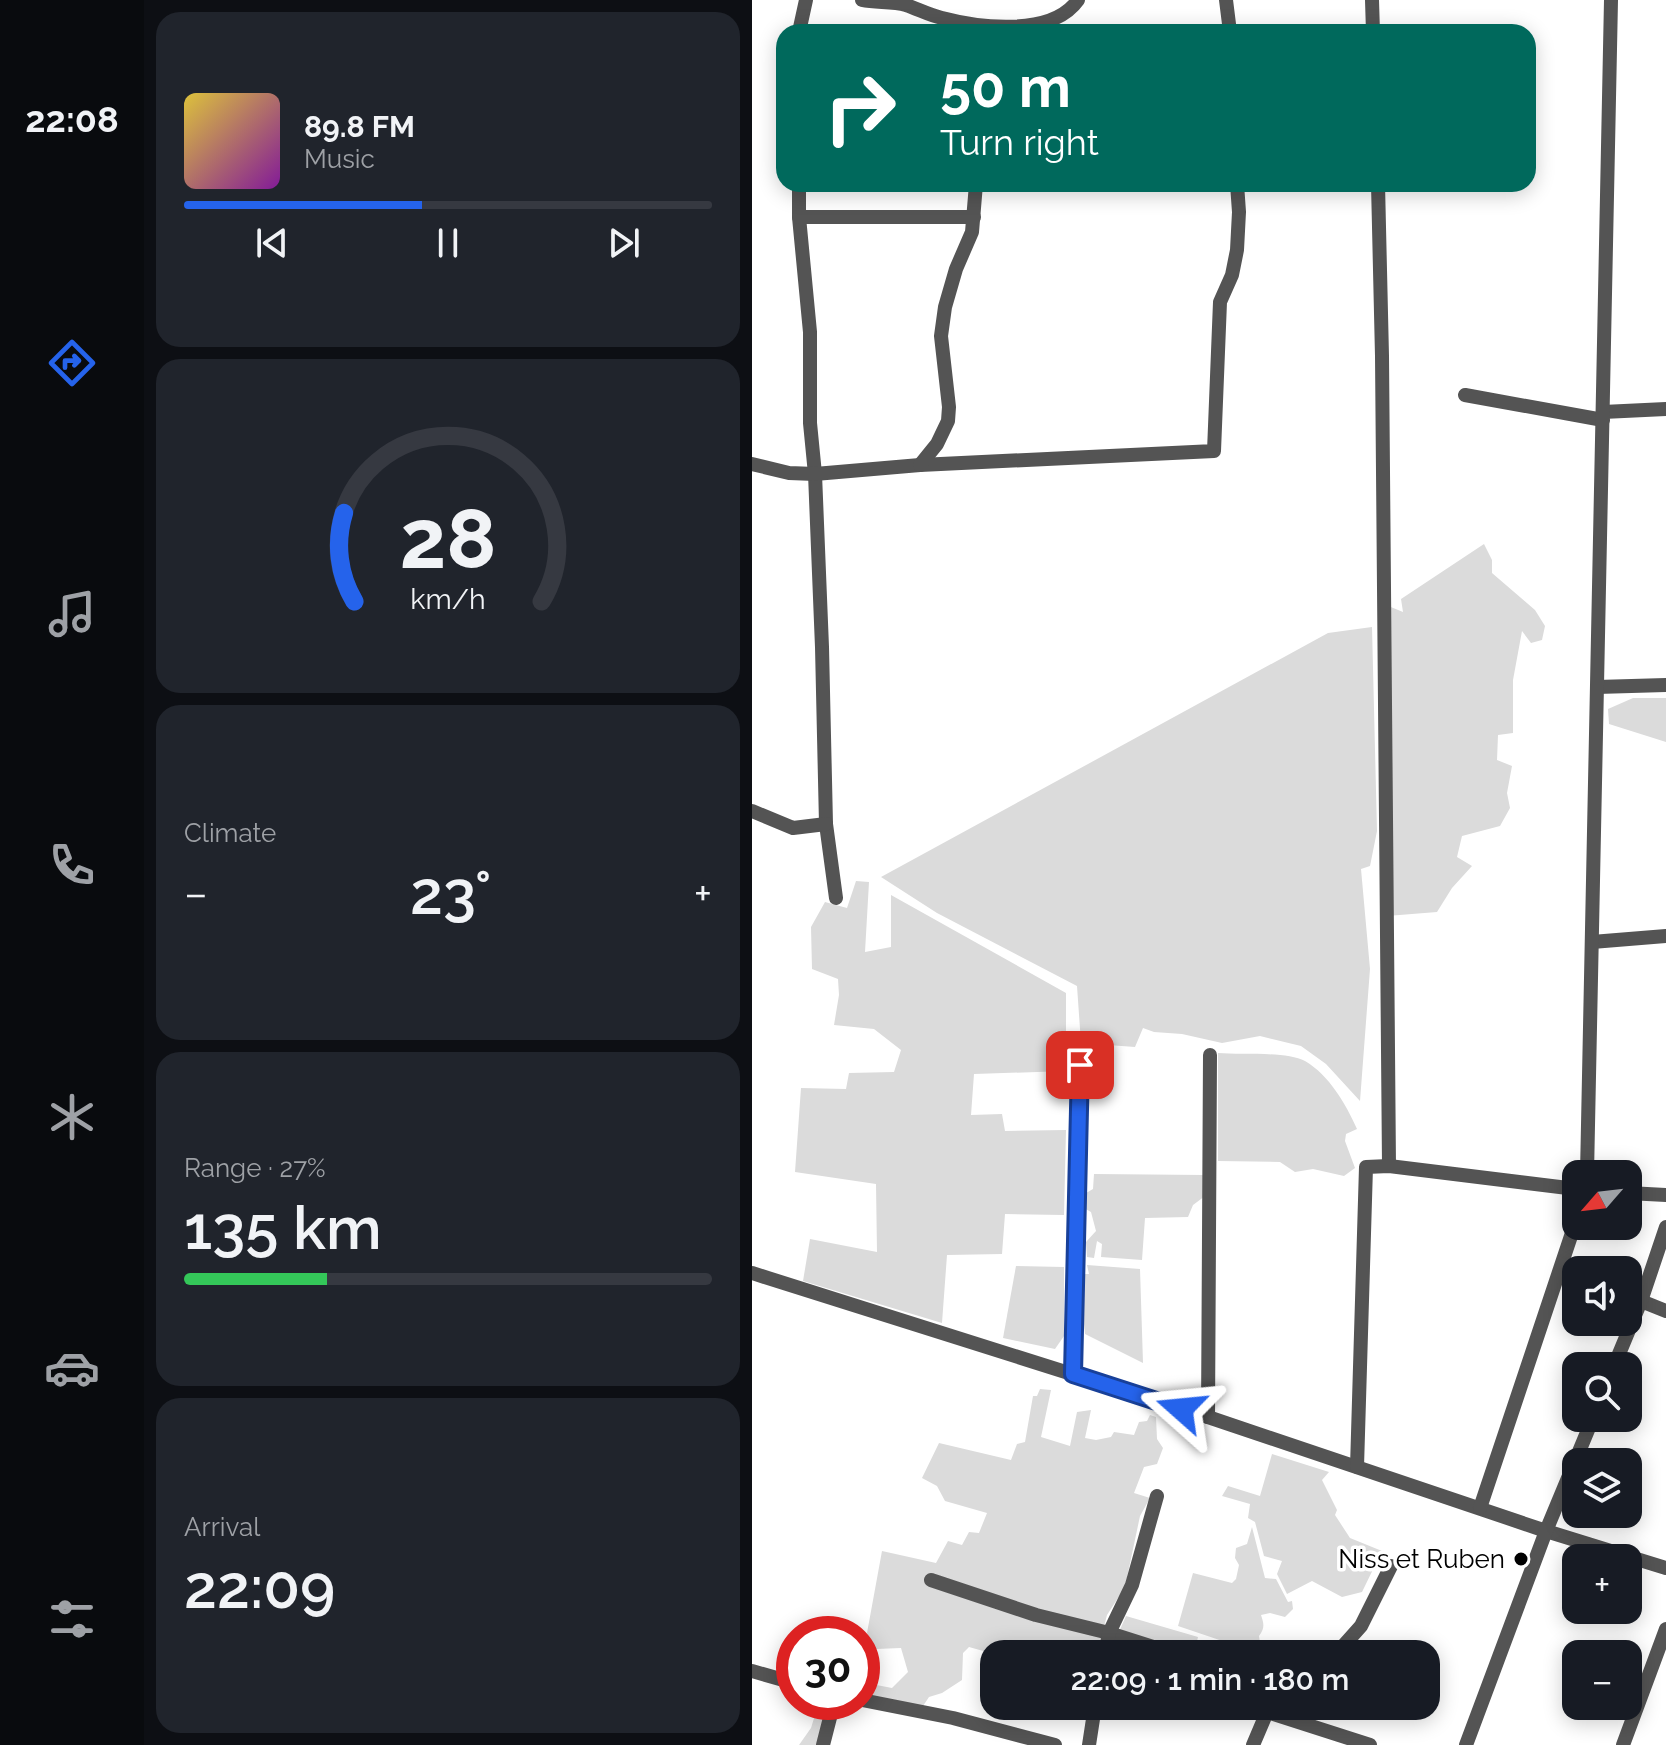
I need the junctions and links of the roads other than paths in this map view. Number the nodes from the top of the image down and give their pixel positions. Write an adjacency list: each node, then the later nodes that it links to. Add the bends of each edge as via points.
1 (806, 0): 7 (street)
2 (862, 0): 8 (street, via 904,5)
3 (1078, 0): 9 (street, via 1063,15)
4 (1226, 0): 10 (street)
5 (1372, 0): 11 (street)
6 (1611, 0): 20 (street)
7 (801, 24)
8 (940, 24)
9 (1027, 24)
10 (1229, 24)
11 (1373, 24)
12 (799, 192): 16 (street)
13 (976, 192): 17 (street)
14 (1238, 192): 22 (street, via 1237,250 1220,302 1214,451)
15 (1378, 192): 34 (street)
16 (799, 217): 17 (street); 23 (street)
17 (974, 217): 22 (street, via 941,336 948,421)
18 (1465, 395): 20 (street)
19 (1666, 409): 20 (street)
20 (1603, 416): 25 (street)
21 (752, 464): 23 (street)
22 (920, 465): 23 (street)
23 (815, 474): 27 (street)
24 (1666, 685): 25 (street)
25 (1597, 687): 30 (street)
26 (752, 811): 27 (street, via 793,828)
27 (826, 824): 28 (street)
28 (836, 898)
29 (1666, 936): 30 (street)
30 (1592, 942): 33 (street)
31 (1210, 1055): 45 (street)
32 (1080, 1065): 44 (street)
33 (1587, 1160)
34 (1389, 1166): 35 (street); 47 (street, via 1366,1167)
35 (1562, 1187)
36 (1642, 1194): 37 (street)
37 (1666, 1195)
38 (1666, 1227): 41 (street)
39 (1570, 1240): 49 (street)
40 (752, 1273): 44 (street)
41 (1642, 1298)
42 (1642, 1301): 43 (street)
43 (1666, 1311)
44 (1073, 1374): 45 (street)
45 (1208, 1417): 47 (street)
46 (1587, 1432): 50 (street)
47 (1357, 1467): 49 (street)
48 (1157, 1496): 55 (street, via 1132,1585)
49 (1480, 1508): 50 (street)
50 (1546, 1531): 52 (street); 71 (street)
51 (1391, 1566): 58 (street)
52 (1666, 1568)
53 (931, 1580): 55 (street)
54 (1666, 1629): 72 (street)
55 (1109, 1633): 56 (street); 57 (street)
56 (1108, 1640)
57 (1131, 1640)
58 (1348, 1640)
59 (752, 1671): 60 (street)
60 (776, 1678)
61 (880, 1704): 67 (street)
62 (829, 1720): 66 (street)
63 (1093, 1720): 68 (street)
64 (1265, 1720): 69 (street)
65 (1301, 1720): 70 (street)
66 (823, 1745)
67 (1055, 1745)
68 (1089, 1745)
69 (1253, 1745)
70 (1370, 1745)
71 (1466, 1745)
72 (1623, 1745)

